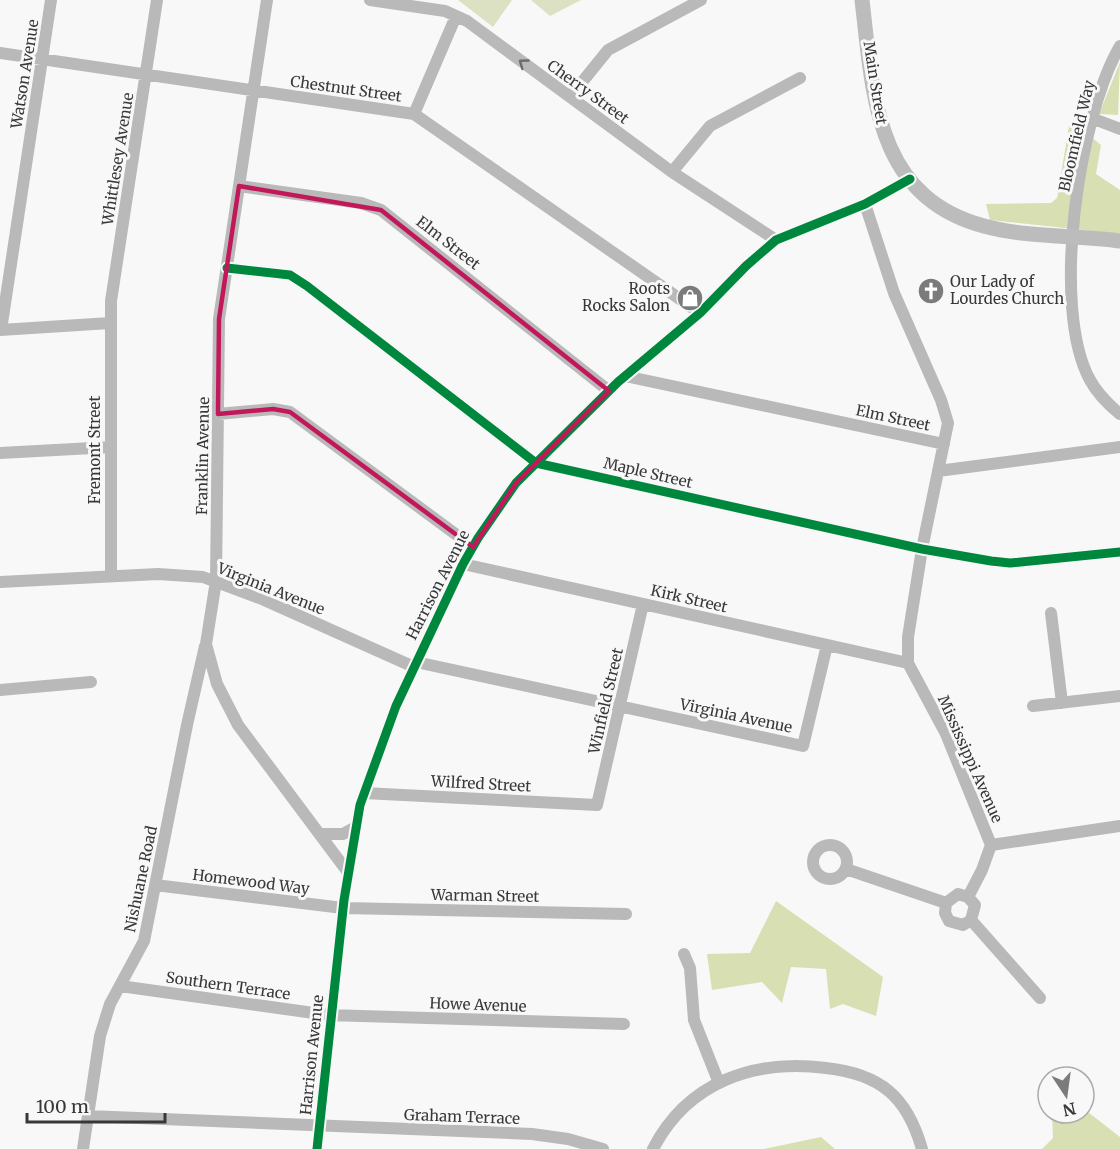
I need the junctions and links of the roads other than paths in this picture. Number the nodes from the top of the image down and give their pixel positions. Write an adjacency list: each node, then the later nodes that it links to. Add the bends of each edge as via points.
1 (51, 0): 10 (street, Watson Avenue)
2 (158, 0): 11 (street, Whittlesey Avenue)
3 (267, 0): 13 (street, Franklin Avenue)
4 (370, 0): 7 (street, Cherry Street)
5 (701, 0): 14 (street, via 608,50)
6 (862, 0): 19 (main road, Main Street, via 879,119 892,154)
7 (456, 16): 14 (street, Cherry Street, one-way to 7); 15 (street)
8 (1120, 46): 16 (street, Bloomfield Way, via 1107,71)
9 (0, 53): 10 (street, Chestnut Street)
10 (42, 59): 11 (street, Chestnut Street); 28 (street, Watson Avenue)
11 (147, 75): 13 (street, Chestnut Street); 27 (street, Whittlesey Avenue)
12 (800, 78): 18 (street, via 710,126)
13 (254, 90): 15 (street, Chestnut Street); 20 (street, Franklin Avenue)
14 (570, 98): 18 (street, Cherry Street)
15 (414, 114): 26 (street, Chestnut Street)
16 (1094, 119): 17 (street); 22 (street, Bloomfield Way)
17 (1120, 129)
18 (672, 172): 23 (street, Cherry Street)
19 (910, 179): 21 (street); 22 (main road, Main Street, via 944,208 975,223)
20 (239, 186): 25 (street, Franklin Avenue); 30 (street, Elm Street, via 381,210)
21 (865, 204): 23 (street, Harrison Avenue); 33 (street, Mississippi Avenue, via 894,293 946,415)
22 (1071, 236): 24 (main road, Main Street); 32 (street, Bloomfield Way, via 1073,321 1083,361 1096,389)
23 (776, 240): 26 (street, Harrison Avenue)
24 (1120, 241)
25 (227, 268): 31 (street, Franklin Avenue, via 219,319); 37 (street, Maple Street, via 290,275)
26 (700, 313): 29 (street, Harrison Avenue)
27 (110, 323): 28 (street); 34 (street, Fremont Street)
28 (1, 330)
29 (625, 376): 30 (street, Harrison Avenue); 33 (street, Elm Street)
30 (609, 390): 37 (street, Harrison Avenue)
31 (218, 414): 39 (street, via 273,408 290,412); 45 (street, Franklin Avenue)
32 (1120, 414)
33 (944, 444): 38 (street, Mississippi Avenue)
34 (111, 447): 36 (street); 43 (street, Fremont Street)
35 (1120, 447): 38 (street)
36 (0, 453)
37 (536, 464): 39 (street, Harrison Avenue, via 499,505); 40 (street, Maple Street)
38 (938, 471): 40 (street, Mississippi Avenue)
39 (473, 547): 42 (street, Harrison Avenue)
40 (922, 549): 41 (street, Maple Street, via 1010,563); 50 (street, Mississippi Avenue, via 908,638)
41 (1120, 552)
42 (463, 564): 46 (street, Kirk Street); 51 (street, Harrison Avenue)
43 (111, 576): 44 (street, Virginia Avenue); 45 (street, Virginia Avenue, via 184,574)
44 (0, 582)
45 (216, 582): 48 (street, Franklin Avenue); 51 (street, Virginia Avenue)
46 (643, 604): 49 (street, Kirk Street); 56 (street, Winfield Street)
47 (1051, 613): 55 (street)
48 (206, 644): 62 (street, Franklin Avenue, via 217,684 238,726); 66 (street, Nishuane Road)
49 (827, 645): 50 (street, Kirk Street); 56 (street, Virginia Avenue, via 802,746)
50 (909, 663): 63 (street, Mississippi Avenue, via 946,734)
51 (415, 665): 56 (street, Virginia Avenue); 58 (street, Harrison Avenue)
52 (91, 682): 53 (street)
53 (0, 690)
54 (1120, 696): 55 (street)
55 (1062, 703): 57 (street)
56 (620, 706): 59 (street, Winfield Street)
57 (1033, 706)
58 (364, 793): 59 (street, Wilfred Street); 61 (street, Harrison Avenue)
59 (597, 805)
60 (1120, 826): 63 (street)
61 (354, 828): 62 (street, via 344,834); 65 (street, Harrison Avenue)
62 (320, 834): 65 (street, Franklin Avenue)
63 (991, 845): 67 (street)
64 (846, 868): 68 (street)
65 (347, 871): 69 (street, Harrison Avenue)
66 (155, 885): 69 (street, Homewood Way); 73 (street, Nishuane Road, via 144,941)
67 (968, 897): 68 (street, via 958,894); 71 (street, via 975,905)
68 (946, 903): 71 (street, via 949,921 963,925)
69 (343, 908): 70 (street, Warman Street); 75 (street, Harrison Avenue)
70 (626, 914)
71 (971, 920): 74 (street)
72 (684, 954): 77 (street, via 690,968 694,1020)
73 (120, 986): 75 (street, Southern Terrace); 78 (street, Nishuane Road, via 100,1036)
74 (1040, 998)
75 (331, 1015): 76 (street, Howe Avenue); 79 (street, Harrison Avenue)
76 (624, 1024)
77 (719, 1083): 83 (street, via 676,1116); 84 (street, via 777,1065 810,1065 860,1074 878,1082 900,1102 911,1118)
78 (88, 1116): 79 (street, Graham Terrace); 80 (street, Nishuane Road)
79 (319, 1127): 81 (street, Harrison Avenue); 82 (street, Graham Terrace, via 532,1134)
80 (83, 1149)
81 (317, 1149)
82 (603, 1149)
83 (653, 1149)
84 (922, 1149)

